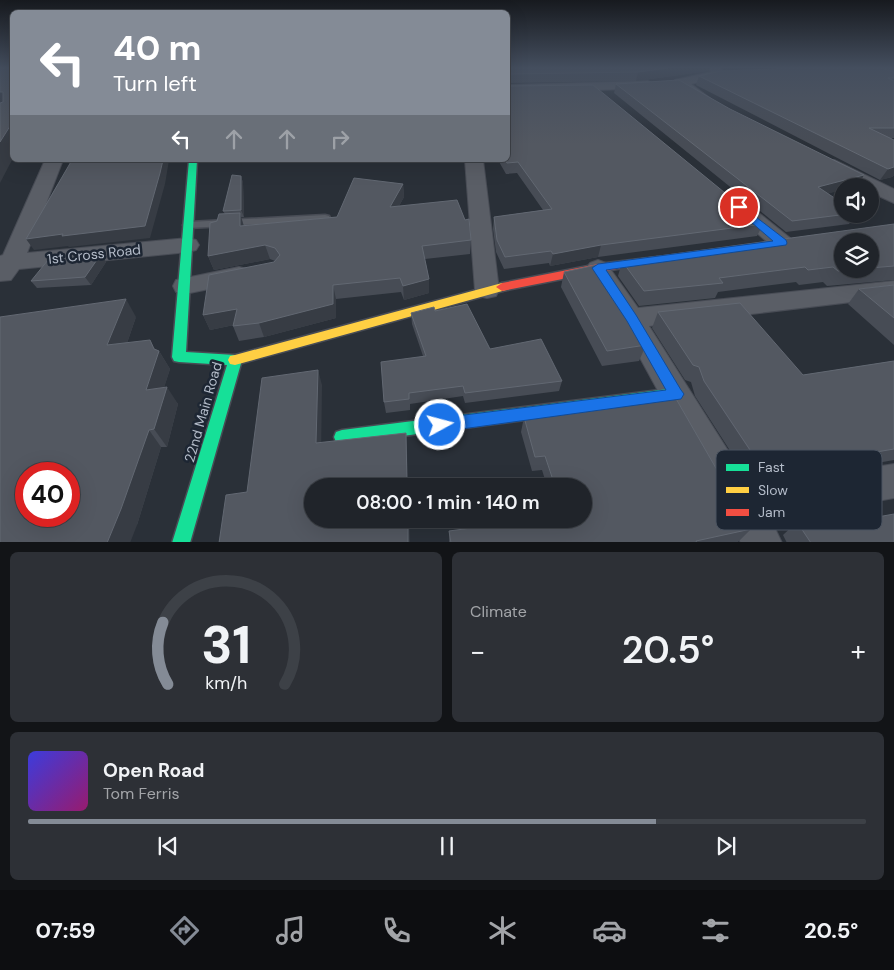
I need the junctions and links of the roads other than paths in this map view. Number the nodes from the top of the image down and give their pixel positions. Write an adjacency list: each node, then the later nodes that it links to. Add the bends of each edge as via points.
1 (603, 93): 3 (street)
2 (689, 93): 4 (street)
3 (618, 106)
4 (715, 106)
5 (817, 156): 10 (street)
6 (53, 162): 16 (street)
7 (193, 162): 12 (street, 22nd Main Road)
8 (474, 162): 21 (street)
9 (722, 193): 13 (street)
10 (894, 197)
11 (326, 218): 12 (lane)
12 (189, 235): 16 (street, 1st Cross Road); 19 (street, 22nd Main Road)
13 (787, 242): 14 (street)
14 (763, 245)
15 (666, 259): 17 (street)
16 (4, 268)
17 (598, 268): 21 (street); 22 (street)
18 (261, 271): 19 (street)
19 (185, 286): 23 (street, 22nd Main Road, via 179,357)
20 (894, 289): 22 (street)
21 (487, 290): 23 (street)
22 (631, 318): 24 (street)
23 (234, 360): 28 (street, 22nd Main Road)
24 (676, 394): 25 (street); 26 (street)
25 (342, 437)
26 (716, 461)
27 (756, 530): 29 (street)
28 (181, 542)
29 (763, 542)

